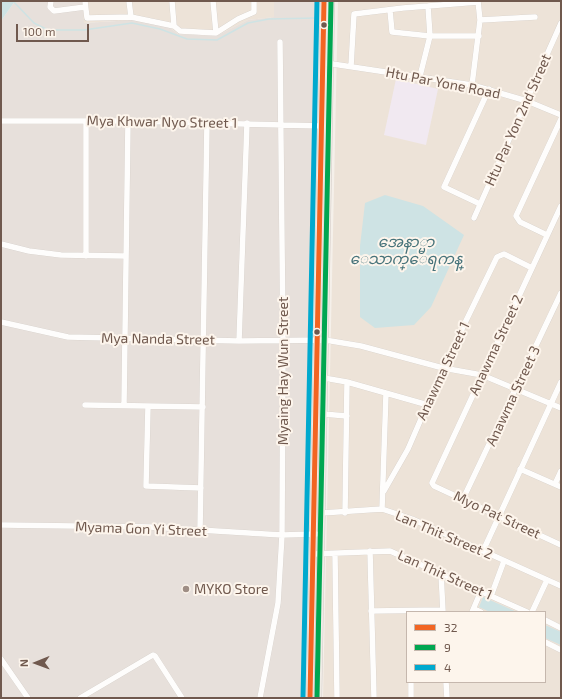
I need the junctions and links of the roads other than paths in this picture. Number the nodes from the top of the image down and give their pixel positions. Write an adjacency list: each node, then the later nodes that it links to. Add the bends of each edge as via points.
1 (51, 1): 12 (street, via 50,7 54,11)
2 (85, 1): 12 (street)
3 (129, 1): 15 (street)
4 (172, 1): 19 (street)
5 (213, 1): 20 (street)
6 (254, 1): 20 (street, via 254,12 238,18)
7 (324, 1): 24 (main road)
8 (331, 1): 24 (main road)
9 (403, 1): 13 (street)
10 (478, 1): 11 (street); 17 (street)
11 (428, 6): 13 (street); 21 (street)
12 (86, 8): 15 (street, via 86,16 89,19)
13 (403, 8): 14 (street)
14 (390, 10): 21 (street, via 392,32); 25 (street, via 354,14)
15 (131, 17): 19 (street)
16 (535, 17): 17 (street)
17 (480, 20): 22 (street)
18 (561, 23): 29 (street, Htu Par Yon 2nd Street)
19 (174, 26): 20 (street, via 180,31)
20 (216, 33)
21 (430, 36): 22 (street); 26 (street)
22 (479, 36): 27 (street)
23 (280, 42): 37 (street, Myaing Hay Wun Street)
24 (326, 63): 25 (street, Htu Par Yone Road); 38 (main road)
25 (351, 66): 26 (street, Htu Par Yone Road)
26 (420, 76): 27 (street, Htu Par Yone Road)
27 (472, 85): 28 (street, Htu Par Yone Road)
28 (489, 90): 29 (street, Htu Par Yone Road); 39 (street, via 444,187)
29 (527, 101): 30 (street, Htu Par Yone Road); 39 (street, Htu Par Yon 2nd Street)
30 (561, 115)
31 (561, 119): 42 (street, via 516,216 520,222)
32 (1, 121): 33 (street, Mya Khwar Nyo Street 1)
33 (86, 121): 34 (street, Mya Khwar Nyo Street 1); 44 (street)
34 (128, 121): 35 (street, Mya Khwar Nyo Street 1); 45 (street)
35 (207, 122): 36 (street, Mya Khwar Nyo Street 1); 50 (street)
36 (247, 123): 37 (street, Mya Khwar Nyo Street 1); 53 (street)
37 (282, 124): 38 (street, Mya Khwar Nyo Street 1); 54 (street, Myaing Hay Wun Street)
38 (326, 126): 51 (main road); 52 (main road)
39 (480, 204): 41 (street, Htu Par Yon 2nd Street)
40 (561, 206): 42 (street, Anawma Street 2)
41 (474, 218)
42 (548, 235): 46 (street, Anawma Street 2)
43 (1, 244): 44 (street, via 29,251)
44 (86, 256): 45 (street)
45 (126, 256): 49 (street)
46 (532, 268): 55 (street, Anawma Street 1, via 504,254 497,257); 56 (street, Anawma Street 2)
47 (561, 293): 60 (street, Anawma Street 3)
48 (1, 322): 49 (street, Mya Nanda Street, via 68,337)
49 (126, 338): 50 (street, Mya Nanda Street); 64 (street)
50 (204, 340): 53 (street, Mya Nanda Street); 67 (street)
51 (317, 340): 52 (street, Mya Nanda Street); 54 (street, Mya Nanda Street); 85 (main road)
52 (325, 340): 55 (street, Mya Nanda Street, via 361,346); 57 (main road)
53 (239, 341): 54 (street, Mya Nanda Street)
54 (284, 341): 87 (street, Myaing Hay Wun Street)
55 (443, 368): 56 (street, Mya Nanda Street); 65 (street, Anawma Street 1)
56 (482, 375): 60 (street, Mya Nanda Street); 74 (street, Anawma Street 2)
57 (324, 378): 58 (street); 69 (main road)
58 (347, 382): 61 (street); 70 (street)
59 (561, 382): 62 (street)
60 (517, 388): 62 (street, Mya Nanda Street); 78 (street, Anawma Street 3)
61 (386, 393): 65 (street); 77 (street)
62 (551, 403): 68 (street, Mya Nanda Street); 71 (street)
63 (84, 405): 64 (street)
64 (124, 405): 66 (street)
65 (428, 405): 77 (street, Anawma Street 1)
66 (148, 406): 67 (street); 76 (street, via 146,486)
67 (203, 407): 76 (street)
68 (561, 408)
69 (323, 414): 70 (street); 80 (main road)
70 (347, 416): 81 (street)
71 (520, 469): 73 (street); 82 (street)
72 (561, 471): 73 (street)
73 (555, 484): 75 (street)
74 (432, 485): 78 (street, Myo Pat Street)
75 (561, 487)
76 (201, 488): 84 (street)
77 (384, 491): 79 (street)
78 (463, 499): 82 (street, Myo Pat Street)
79 (382, 509): 81 (street, Lan Thit Street 2); 90 (street, Lan Thit Street 2, via 412,519)
80 (322, 513): 81 (street, Lan Thit Street 2); 86 (main road)
81 (345, 513)
82 (499, 516): 88 (street, Myo Pat Street); 90 (street)
83 (1, 525): 84 (street, Myama Gon Yi Street)
84 (200, 530): 87 (street, Myama Gon Yi Street)
85 (313, 534): 86 (street, Myama Gon Yi Street); 87 (street, Myama Gon Yi Street); 91 (main road)
86 (321, 534): 92 (main road)
87 (282, 535): 116 (street, Myaing Hay Wun Street, via 278,603)
88 (561, 545)
89 (370, 551): 93 (street, Lan Thit Street 1); 95 (street, Lan Thit Street 1, via 390,551); 101 (street)
90 (483, 551): 94 (street, Lan Thit Street 2)
91 (313, 554): 92 (street, Lan Thit Street 1); 117 (main road)
92 (321, 554): 93 (street, Lan Thit Street 1); 118 (main road)
93 (335, 554): 119 (street)
94 (504, 561): 96 (street, Lan Thit Street 2); 99 (street)
95 (441, 573): 98 (street, Lan Thit Street 1); 103 (street)
96 (547, 580): 97 (street, Lan Thit Street 2); 105 (street)
97 (561, 586)
98 (481, 591): 99 (street, Lan Thit Street 1); 100 (street)
99 (491, 596): 104 (street, Lan Thit Street 1)
100 (473, 610)
101 (371, 611): 102 (street); 120 (street)
102 (408, 611): 103 (street)
103 (443, 611)
104 (525, 611)
105 (532, 611)
106 (546, 620): 107 (street)
107 (561, 628)
108 (546, 642): 109 (street)
109 (561, 650)
110 (1, 659): 113 (street)
111 (410, 683): 121 (street)
112 (446, 683): 122 (street)
113 (28, 698)
114 (80, 698): 115 (street, via 154,655)
115 (182, 698)
116 (260, 698)
117 (310, 698)
118 (318, 698)
119 (338, 698)
120 (374, 698)
121 (411, 698)
122 (447, 698)

